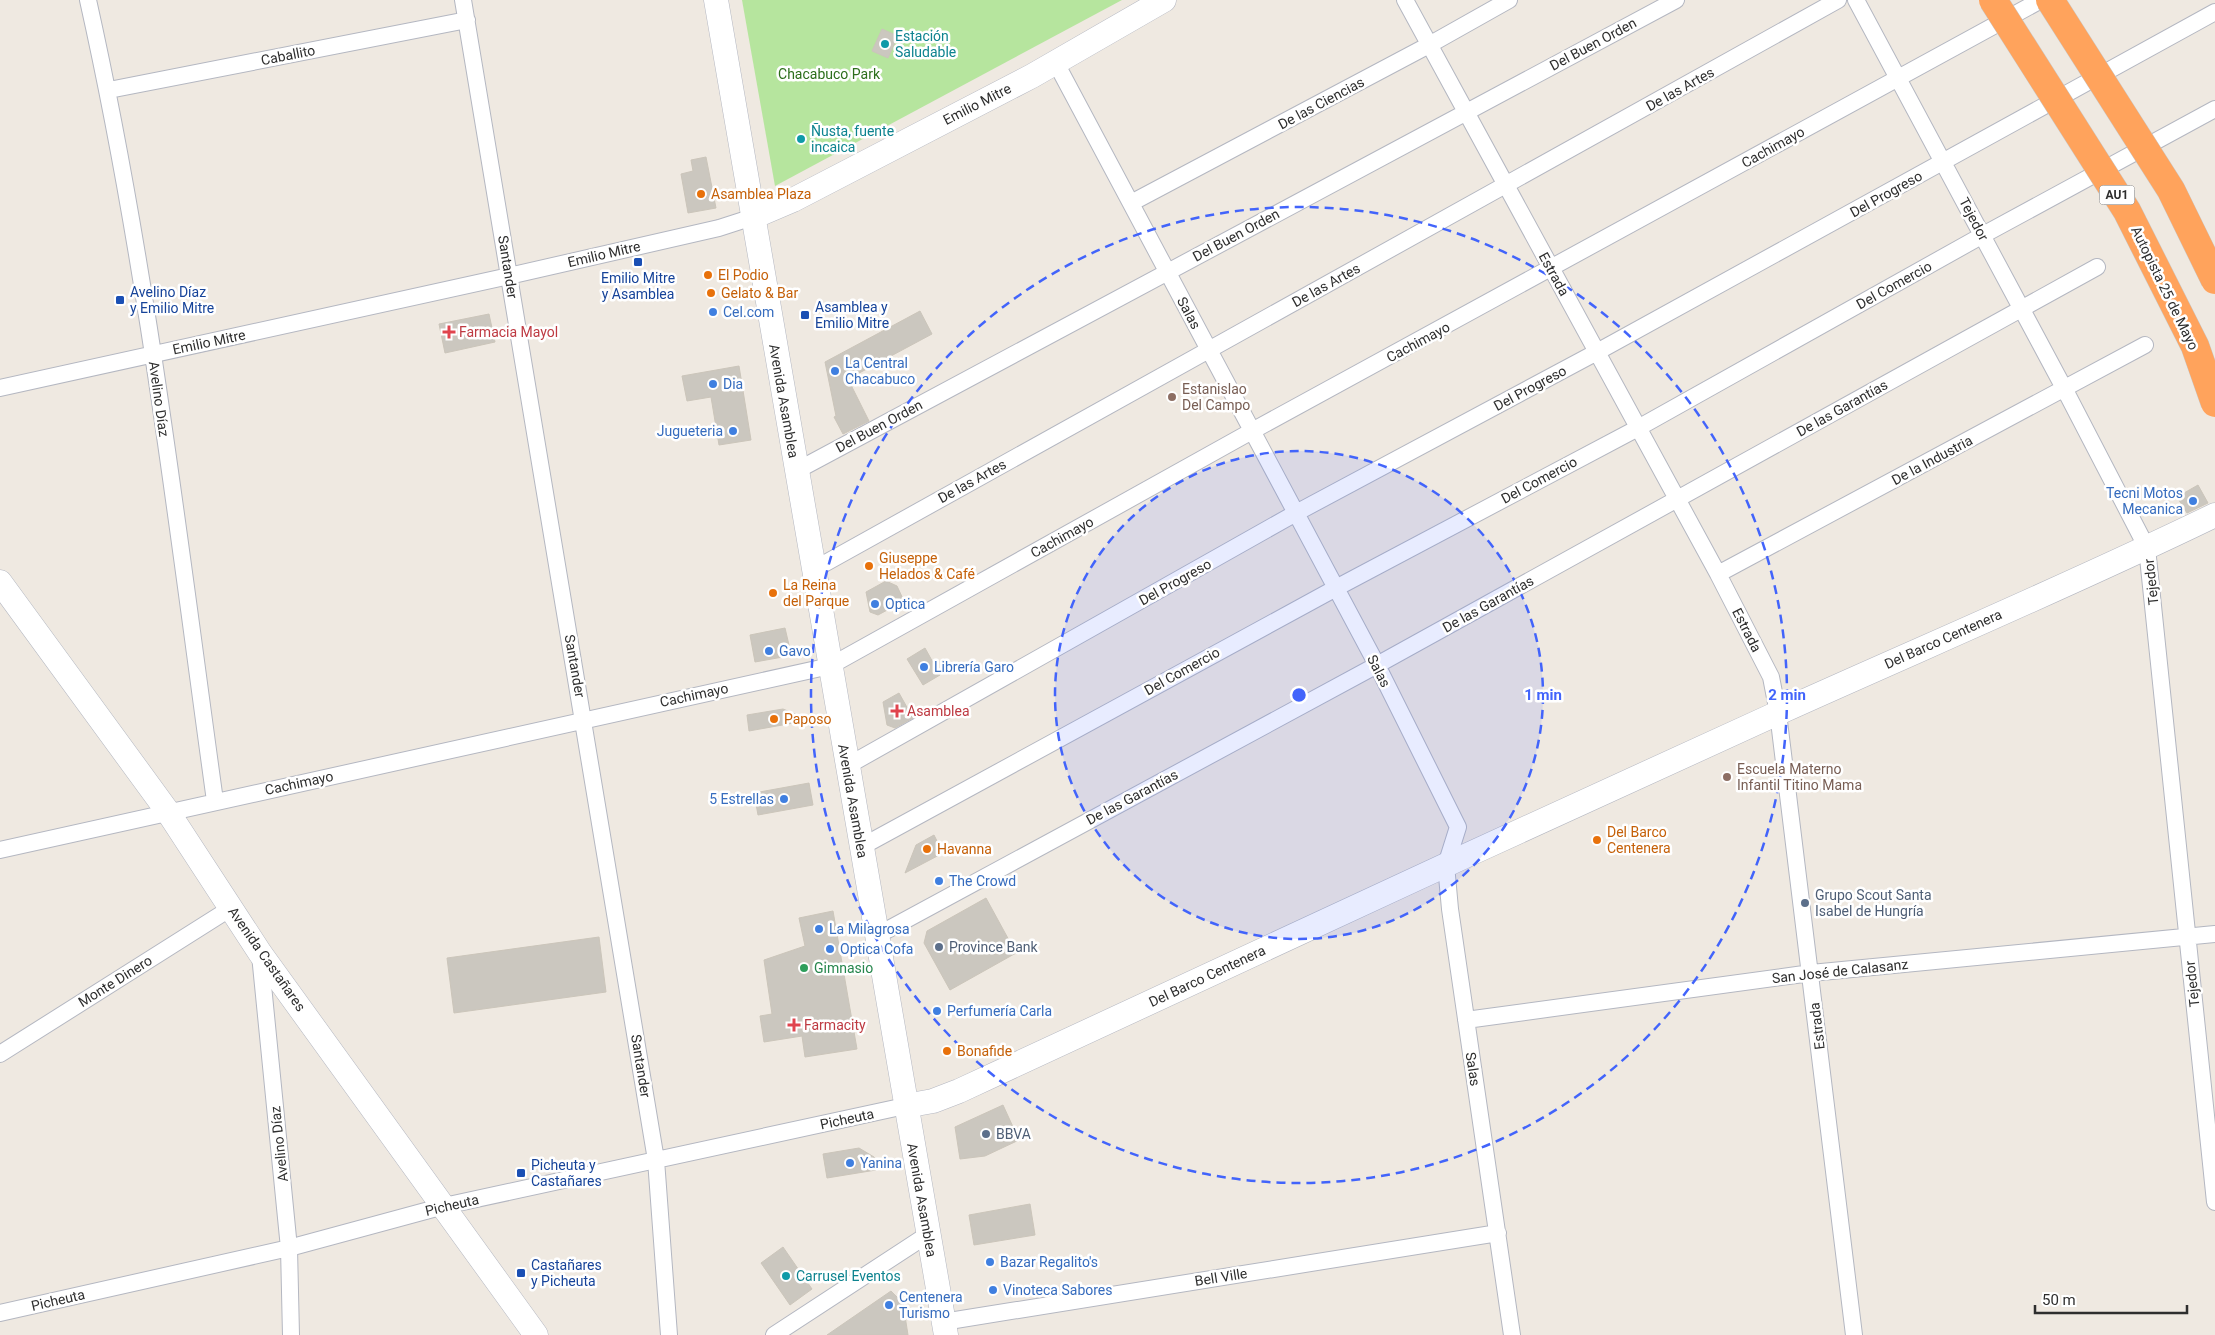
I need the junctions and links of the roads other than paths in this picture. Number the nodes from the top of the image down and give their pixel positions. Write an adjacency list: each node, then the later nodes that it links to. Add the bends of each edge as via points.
1 (88, 0): 18 (street, Avelino Díaz)
2 (463, 0): 14 (street, Santander)
3 (716, 0): 24 (main road, Avenida Asamblea)
4 (1164, 0): 16 (main road, Emilio Mitre)
5 (1405, 0): 15 (street, Estrada)
6 (1509, 0): 15 (street, De las Ciencias)
7 (1676, 0): 20 (street, Del Buen Orden)
8 (1838, 0): 22 (street, De las Artes)
9 (1856, 0): 17 (street, Tejedor)
10 (1993, 0): 38 (highway, Autopista 25 de Mayo / AU1, bridge, via 2127,211 2195,346)
11 (2041, 0): 17 (street, Cachimayo)
12 (2050, 0): 30 (highway, bridge, via 2171,190)
13 (2215, 12): 21 (street, Del Progreso)
14 (466, 20): 18 (street, Caballito); 29 (street, Santander)
15 (1429, 45): 20 (street, Estrada); 23 (street, De las Ciencias)
16 (1056, 62): 23 (street, Salas); 24 (main road, Emilio Mitre, via 793,200)
17 (1898, 78): 21 (street, Tejedor); 27 (street, Cachimayo)
18 (109, 90): 35 (street, Avelino Díaz)
19 (2215, 109): 25 (street, Del Comercio)
20 (1466, 113): 22 (street, Estrada); 28 (street, Del Buen Orden)
21 (1944, 162): 25 (street, Tejedor); 34 (street, Del Progreso)
22 (1506, 186): 27 (street, Estrada); 33 (street, De las Artes)
23 (1131, 203): 28 (street, Salas)
24 (753, 217): 29 (street, Emilio Mitre, via 719,228); 41 (main road, Avenida Asamblea)
25 (1983, 235): 31 (street, Tejedor); 39 (street, Del Comercio)
26 (2097, 267): 31 (street, De las Garantías)
27 (1552, 269): 34 (street, Estrada); 40 (street, Cachimayo)
28 (1167, 271): 33 (street, Salas); 41 (street, Del Buen Orden)
29 (509, 276): 35 (street, Emilio Mitre); 53 (street, Santander)
30 (2215, 280)
31 (2022, 309): 37 (street, Tejedor); 42 (street, De las Garantías)
32 (2145, 346): 37 (street, De la Industria)
33 (1208, 349): 40 (street, Salas); 46 (street, De las Artes)
34 (1597, 352): 39 (street, Estrada); 43 (street, Del Progreso)
35 (153, 354): 36 (street, Emilio Mitre); 55 (street, Avelino Díaz)
36 (0, 388)
37 (2066, 390): 45 (street, Tejedor); 47 (street, De la Industria)
38 (2215, 403)
39 (1638, 428): 42 (street, Estrada); 49 (street, Del Comercio)
40 (1252, 431): 43 (street, Salas); 51 (street, Cachimayo)
41 (796, 471): 46 (main road, Avenida Asamblea)
42 (1677, 499): 47 (street, Estrada); 50 (street, De las Garantías)
43 (1296, 513): 49 (street, Salas); 54 (street, Del Progreso)
44 (2215, 516): 45 (main road, Del Barco Centenera)
45 (2147, 548): 52 (main road, Del Barco Centenera); 63 (street, Tejedor)
46 (813, 570): 51 (main road, Avenida Asamblea)
47 (1718, 574): 52 (street, Estrada, via 1771,677)
48 (0, 582): 56 (main road, Avenida Castañares)
49 (1336, 588): 50 (street, Salas); 57 (street, Del Comercio)
50 (1377, 665): 59 (street, Salas, via 1458,827); 62 (street, De las Garantías)
51 (830, 666): 53 (street, Cachimayo); 54 (main road, Avenida Asamblea)
52 (1778, 713): 59 (main road, Del Barco Centenera); 65 (street, Estrada)
53 (584, 720): 55 (street, Cachimayo); 69 (street, Santander)
54 (847, 766): 57 (main road, Avenida Asamblea)
55 (215, 801): 56 (street, Cachimayo)
56 (168, 812): 58 (street, Cachimayo); 60 (main road, Avenida Castañares)
57 (861, 846): 62 (main road, Avenida Asamblea)
58 (0, 850)
59 (1446, 865): 66 (street, Salas); 68 (main road, Del Barco Centenera, via 959,1091 933,1101)
60 (231, 908): 64 (main road, Avenida Castañares); 67 (street, Monte Dinero)
61 (2215, 934): 63 (street, San José de Calasanz)
62 (876, 936): 68 (main road, Avenida Asamblea)
63 (2187, 937): 65 (street, San José de Calasanz); 70 (street, Tejedor)
64 (260, 953): 71 (main road, Avenida Castañares); 74 (street, Avelino Díaz)
65 (1811, 973): 66 (street, San José de Calasanz); 82 (street, Estrada)
66 (1466, 1020): 72 (street, Salas)
67 (0, 1054)
68 (906, 1106): 69 (street, Picheuta); 73 (main road, Avenida Asamblea)
69 (656, 1160): 71 (street, Picheuta); 79 (street, Santander)
70 (2215, 1202)
71 (444, 1206): 74 (street, Picheuta); 78 (main road, Avenida Castañares)
72 (1498, 1233): 76 (street, Bell Ville); 81 (street, Salas)
73 (927, 1235): 76 (main road, Avenida Asamblea); 80 (street)
74 (289, 1248): 75 (street, Picheuta); 77 (street, Avelino Díaz)
75 (0, 1313)
76 (944, 1328)
77 (291, 1335)
78 (536, 1335)
79 (669, 1335)
80 (774, 1335)
81 (1512, 1335)
82 (1854, 1335)

